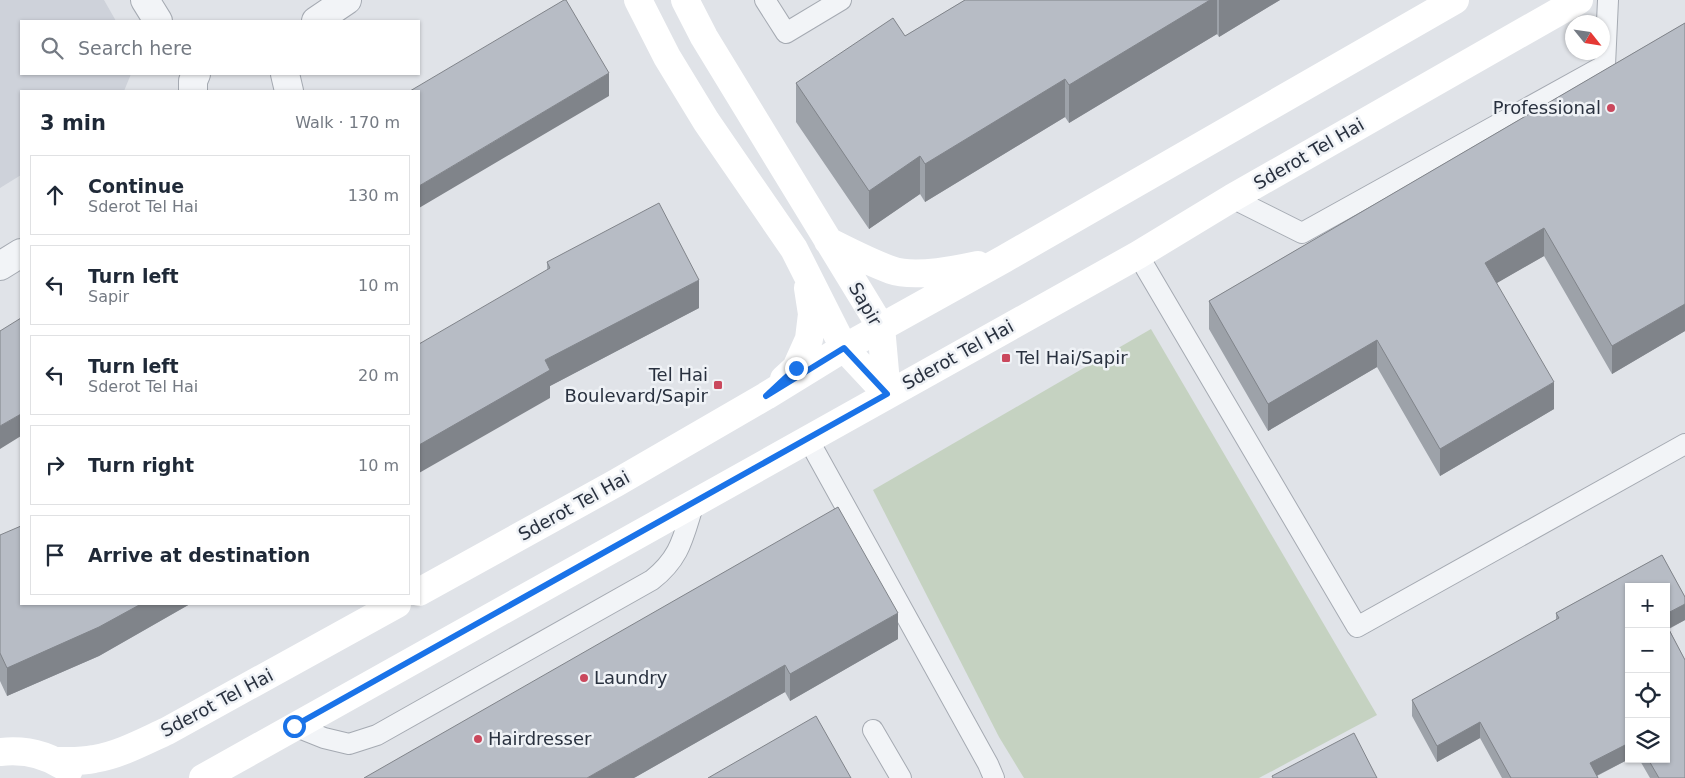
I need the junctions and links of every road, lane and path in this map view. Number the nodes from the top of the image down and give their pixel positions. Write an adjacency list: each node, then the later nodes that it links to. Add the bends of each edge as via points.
1 (145, 0): 10 (street)
2 (347, 0): 11 (street)
3 (638, 0): 18 (main road, Sapir, via 667,57 706,121)
4 (685, 0): 16 (main road, Sapir, via 704,37)
5 (766, 0): 6 (lane, via 786,33)
6 (841, 0)
7 (1456, 0): 21 (main road, Sderot Tel Hai)
8 (1579, 0): 14 (main road, Sderot Tel Hai)
9 (1608, 0): 14 (lane, via 1605,65 1302,233)
10 (157, 20)
11 (317, 20)
12 (286, 75): 13 (street)
13 (289, 90)
14 (1232, 198): 20 (main road, Sderot Tel Hai)
15 (20, 236): 17 (street)
16 (828, 241): 21 (main road, via 891,270 917,273 950,271); 23 (main road, Sapir)
17 (0, 248)
18 (794, 249): 24 (main road, Sapir); 26 (main road, via 808,287 812,314 809,339 796,368)
19 (20, 254): 22 (street)
20 (1138, 255): 25 (main road, Sderot Tel Hai); 28 (lane, via 1357,627)
21 (1004, 258): 23 (main road, Sderot Tel Hai)
22 (0, 266)
23 (881, 328): 24 (main road, Sderot Tel Hai); 25 (main road, Sapir)
24 (844, 348): 25 (main road, Sapir); 26 (main road, Sderot Tel Hai)
25 (887, 394): 27 (main road, Sderot Tel Hai)
26 (766, 396): 30 (main road, Sderot Tel Hai, via 616,484)
27 (808, 439): 29 (main road, Sderot Tel Hai); 39 (lane)
28 (1685, 444)
29 (694, 503): 32 (main road, Sderot Tel Hai); 32 (lane, via 681,546 673,560 652,580 377,735 348,744)
30 (420, 591)
31 (396, 605): 35 (main road, Sderot Tel Hai, via 167,731 110,756)
32 (294, 726): 37 (main road, Sderot Tel Hai)
33 (873, 730): 38 (lane)
34 (0, 752): 35 (main road, via 23,751)
35 (54, 761): 36 (main road)
36 (78, 778)
37 (203, 778)
38 (901, 778)
39 (994, 778)

